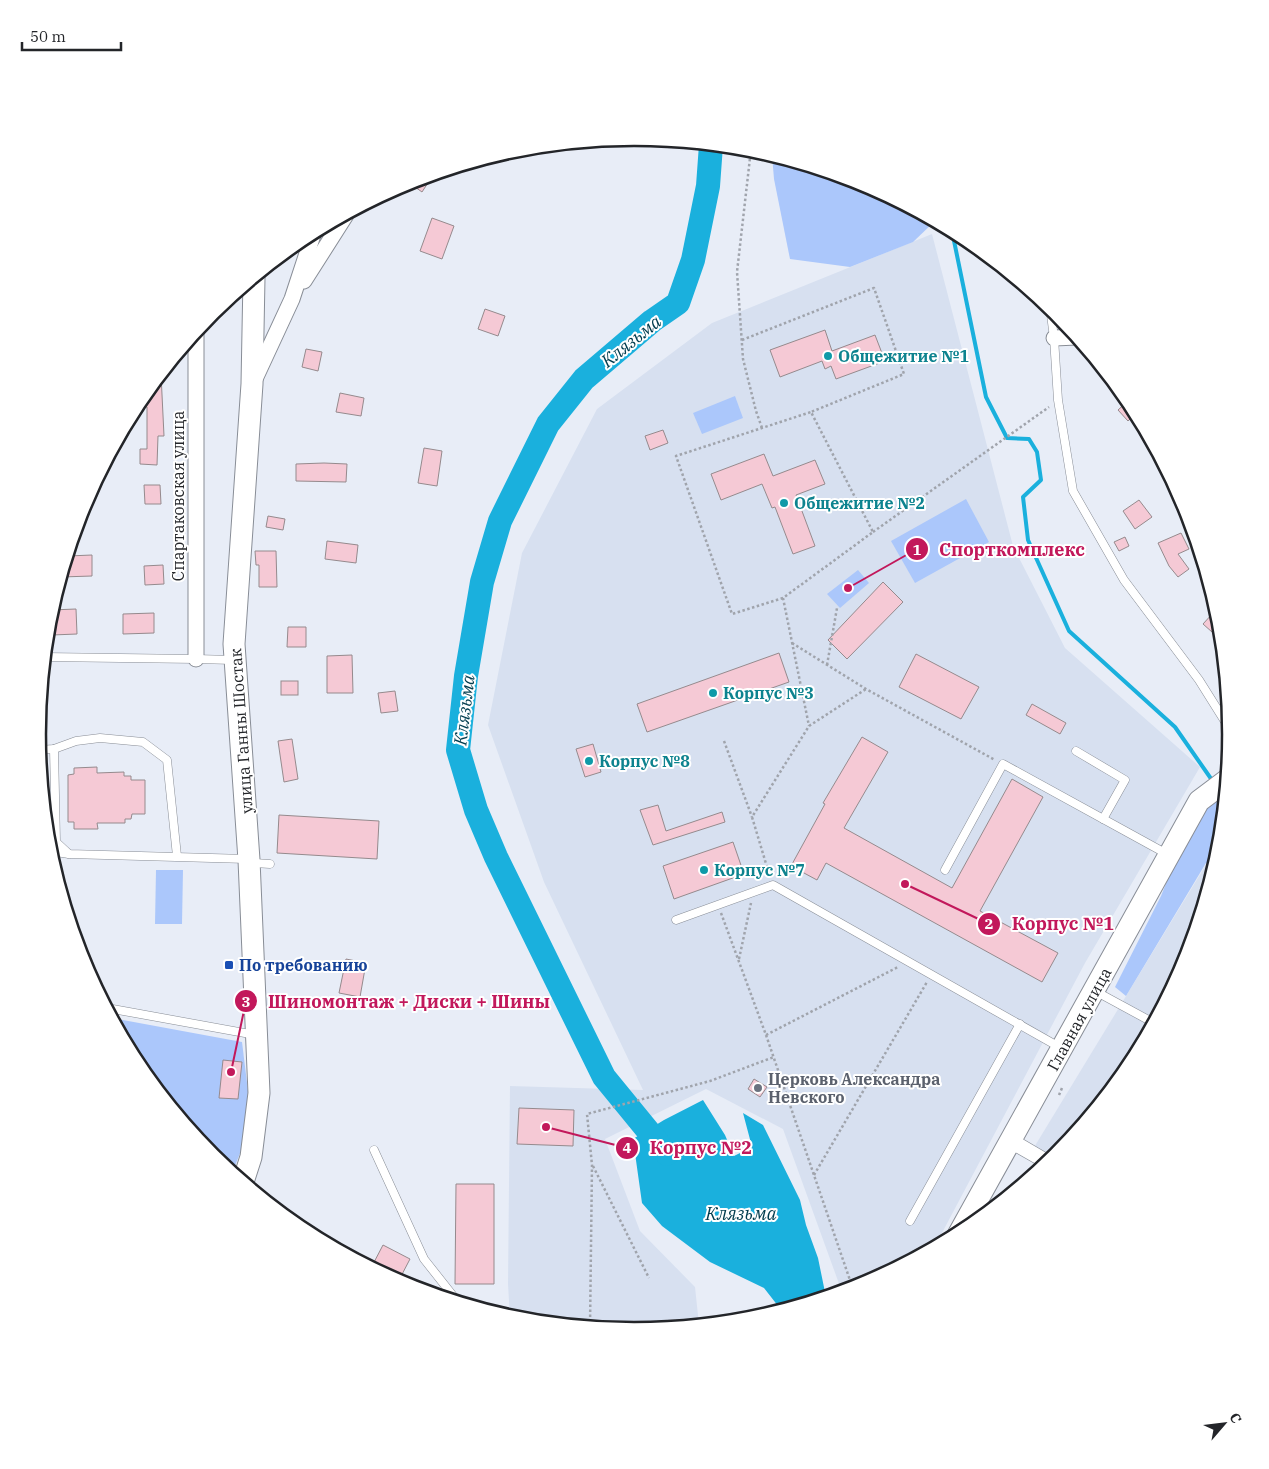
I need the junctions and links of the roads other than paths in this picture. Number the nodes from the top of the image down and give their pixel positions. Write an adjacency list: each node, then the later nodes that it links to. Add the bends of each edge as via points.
1 (339, 225): 4 (street)
2 (310, 244): 4 (street)
3 (254, 286): 9 (main road, улица Ганны Шостак)
4 (292, 299): 9 (street)
5 (1052, 321): 7 (lane)
6 (1068, 337): 7 (street)
7 (1054, 338): 13 (lane, via 1058,400 1074,491 1124,580 1199,680)
8 (196, 343): 11 (street, Спартаковская улица)
9 (252, 384): 12 (main road, улица Ганны Шостак, via 234,644)
10 (51, 658): 11 (lane)
11 (196, 659): 12 (lane)
12 (236, 661): 25 (main road, улица Ганны Шостак)
13 (1222, 717)
14 (47, 749): 15 (lane)
15 (54, 749): 19 (lane); 23 (lane, via 76,741 100,738 143,742 167,760)
16 (1076, 751): 18 (lane, via 1125,780)
17 (1213, 790): 24 (main road, Главная улица)
18 (1102, 819): 24 (lane); 26 (lane, via 1003,764)
19 (56, 838)
20 (57, 843): 22 (lane)
21 (59, 852): 22 (lane)
22 (70, 854): 23 (lane)
23 (177, 856): 25 (lane)
24 (1170, 856): 28 (main road, Главная улица)
25 (256, 862): 32 (main road, улица Ганны Шостак)
26 (945, 870)
27 (676, 920): 31 (lane, via 773,885)
28 (1095, 990): 30 (lane); 33 (main road, Главная улица)
29 (115, 1009): 32 (lane)
30 (1149, 1020)
31 (1020, 1024): 33 (lane); 40 (lane)
32 (258, 1036): 38 (main road, улица Ганны Шостак, via 259,1093 251,1157)
33 (1063, 1049): 34 (main road, Главная улица)
34 (1011, 1141): 36 (lane); 37 (lane); 39 (main road, Главная улица)
35 (374, 1150): 41 (lane, via 424,1259)
36 (1043, 1157)
37 (1039, 1160)
38 (245, 1175)
39 (966, 1220)
40 (910, 1221)
41 (452, 1294)

